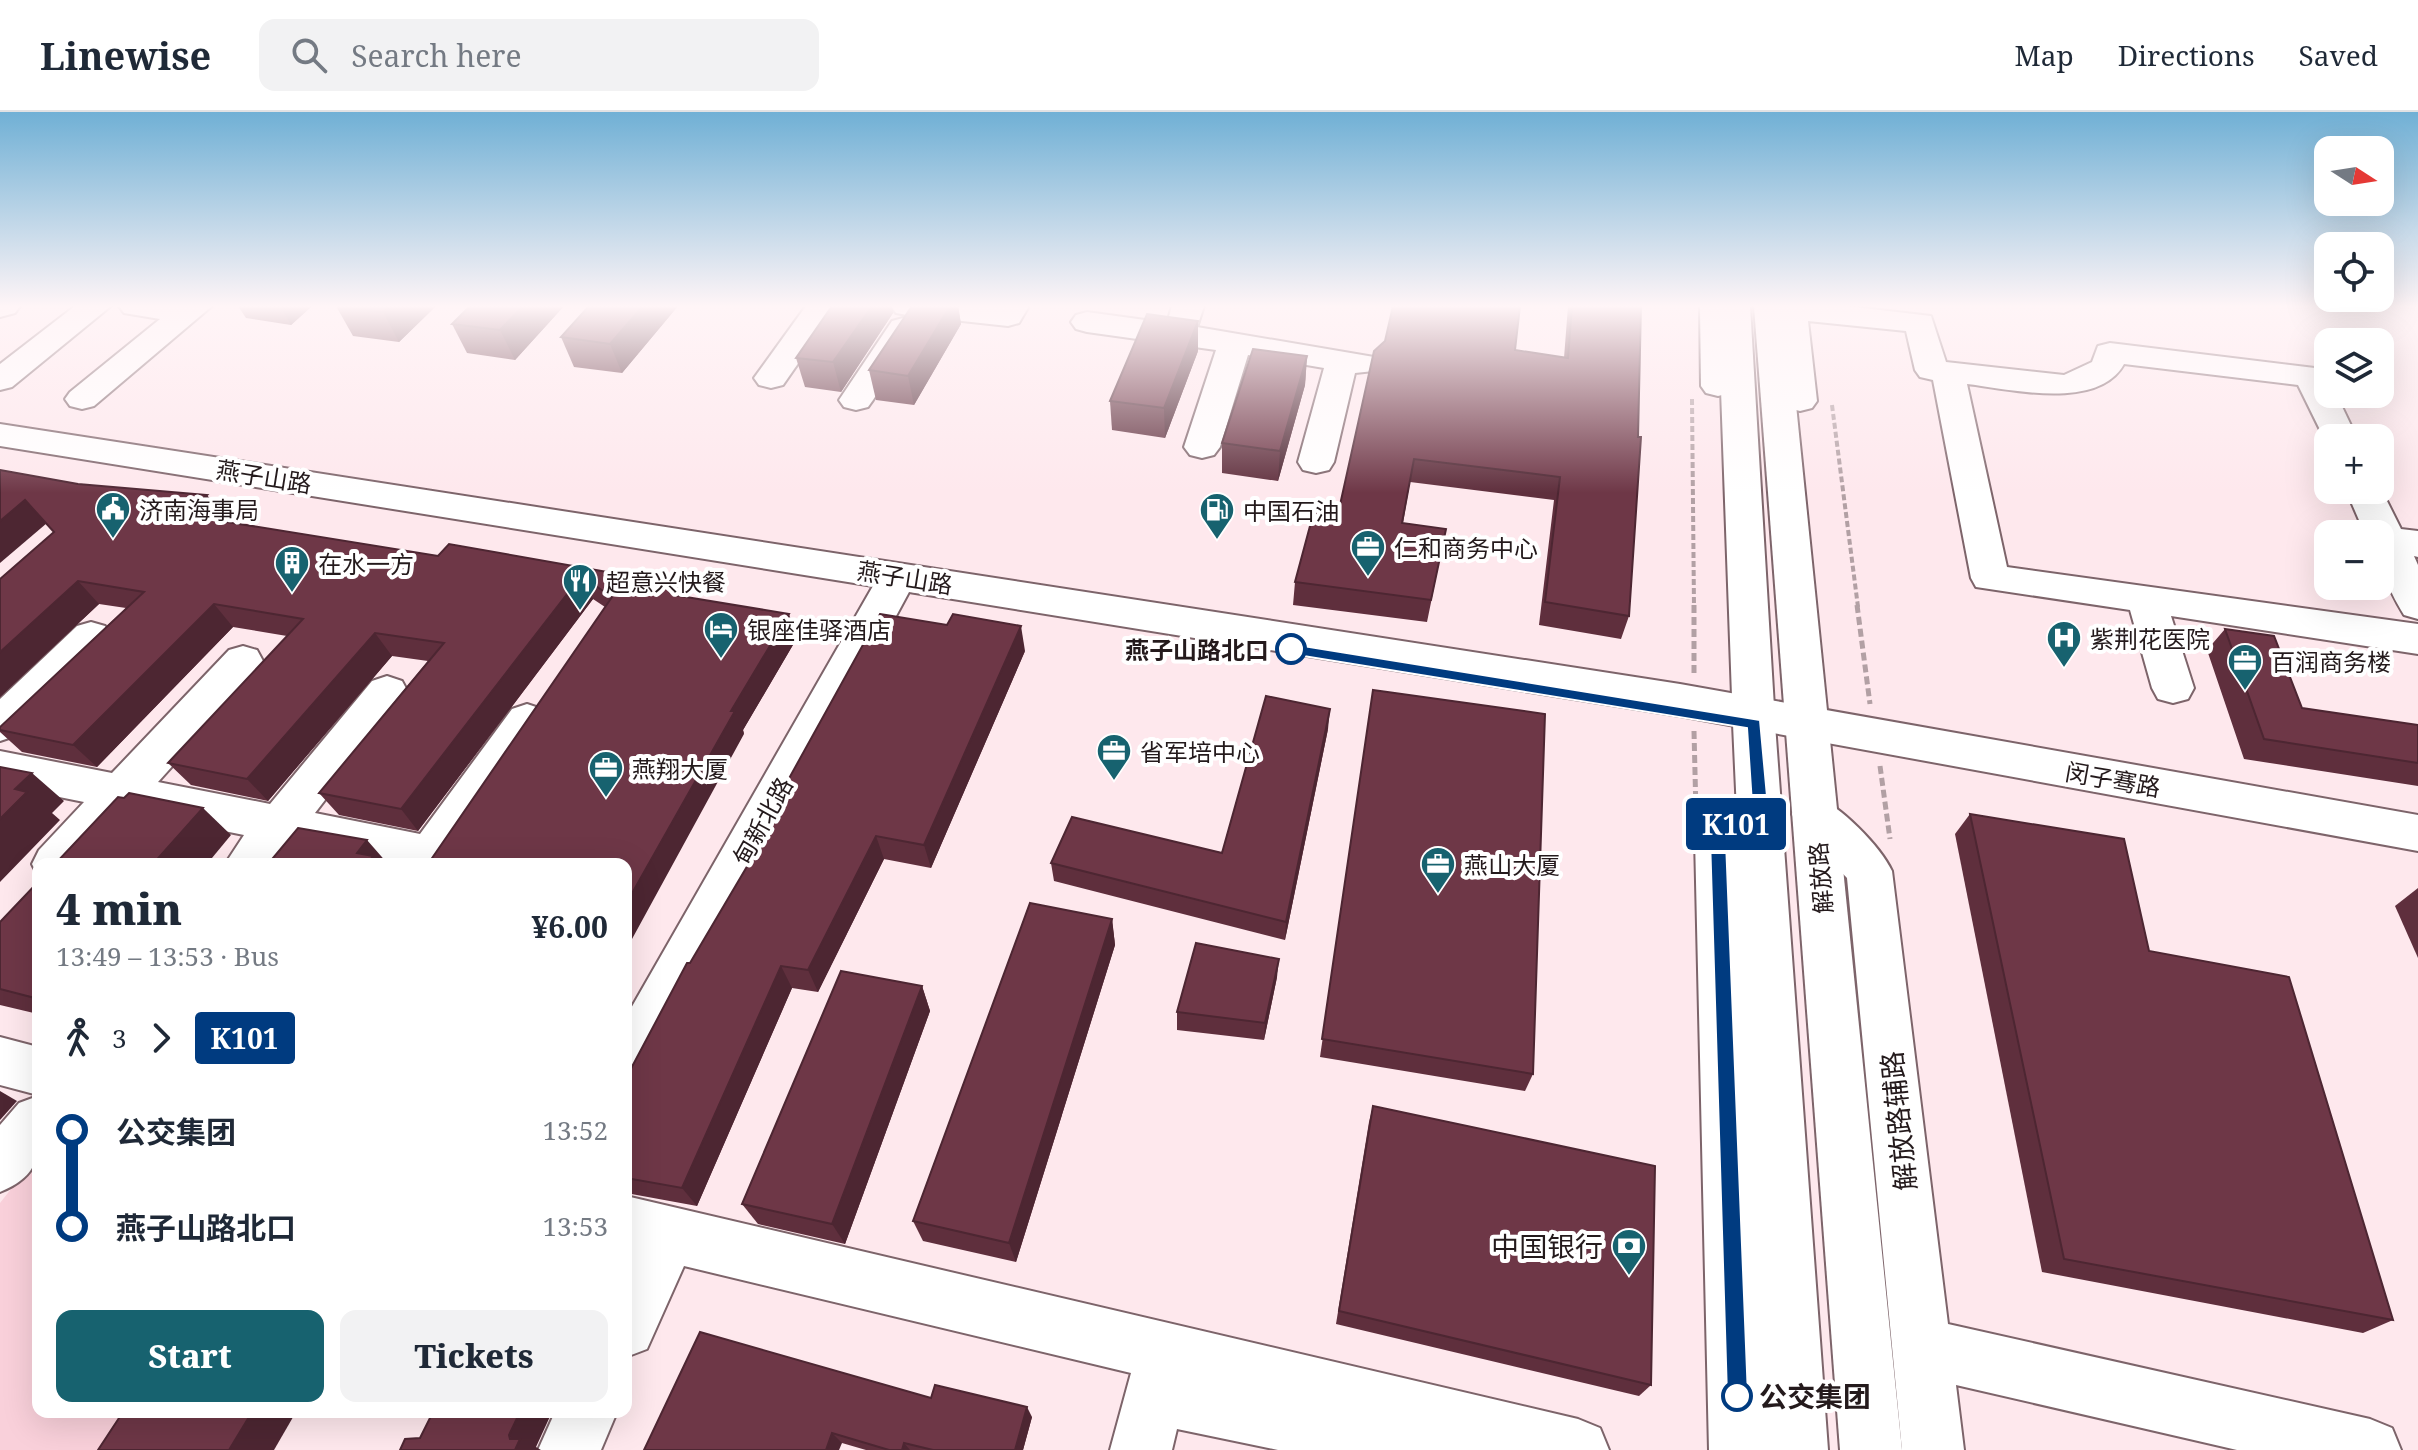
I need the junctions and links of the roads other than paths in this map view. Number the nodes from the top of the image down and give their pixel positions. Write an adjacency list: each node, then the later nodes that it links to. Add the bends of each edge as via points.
1 (120, 368): 15 (street)
2 (778, 368): 13 (street)
3 (876, 368): 16 (street)
4 (1227, 368): 20 (street)
5 (1350, 368): 21 (street)
6 (1725, 368): 14 (street)
7 (1731, 368): 14 (street)
8 (1787, 368): 35 (street, 解放路)
9 (1932, 368): 12 (street)
10 (2103, 368): 12 (street, via 2066,385)
11 (2245, 368): 17 (street, via 2311,376)
12 (1948, 372): 25 (street, via 1990,578)
13 (771, 378)
14 (1729, 397): 32 (street)
15 (82, 399)
16 (856, 400)
17 (2333, 424)
18 (0, 435): 24 (street, 燕子山路)
19 (0, 444): 24 (street, 燕子山路)
20 (1202, 447)
21 (1316, 462)
22 (2374, 504): 23 (street)
23 (2402, 542): 26 (street)
24 (894, 579): 32 (street, 燕子山路); 46 (street, 甸新北路); 47 (street, 甸新北路)
25 (2146, 598): 28 (street); 30 (street)
26 (2418, 605)
27 (91, 636): 34 (street)
28 (2418, 639)
29 (243, 661): 37 (street)
30 (2173, 688)
31 (387, 692): 40 (street)
32 (1755, 718): 35 (street, 燕子山路); 38 (street)
33 (527, 720): 45 (street)
34 (0, 725)
35 (1808, 725): 39 (street, 解放路); 41 (street, 闵子骞路)
36 (0, 768): 37 (street)
37 (122, 792): 40 (street); 42 (street)
38 (1760, 807): 60 (street, via 1718,838); 61 (street)
39 (1814, 814): 54 (street, 解放路辅路, via 1869,871); 62 (street, 解放路)
40 (280, 824): 43 (street); 44 (street)
41 (2418, 833)
42 (60, 858)
43 (253, 858)
44 (423, 858)
45 (428, 858)
46 (632, 1038)
47 (632, 1055)
48 (0, 1061): 49 (street)
49 (32, 1069)
50 (32, 1128): 51 (street)
51 (0, 1166)
52 (648, 1229): 53 (street); 55 (street)
53 (632, 1301)
54 (1922, 1348): 63 (street, 解放路辅路); 64 (street)
55 (1154, 1399): 58 (street); 59 (street)
56 (584, 1418): 57 (street)
57 (569, 1450)
58 (1429, 1450)
59 (1578, 1450)
60 (1740, 1450)
61 (1797, 1450)
62 (1871, 1450)
63 (1933, 1450)
64 (2370, 1450)

